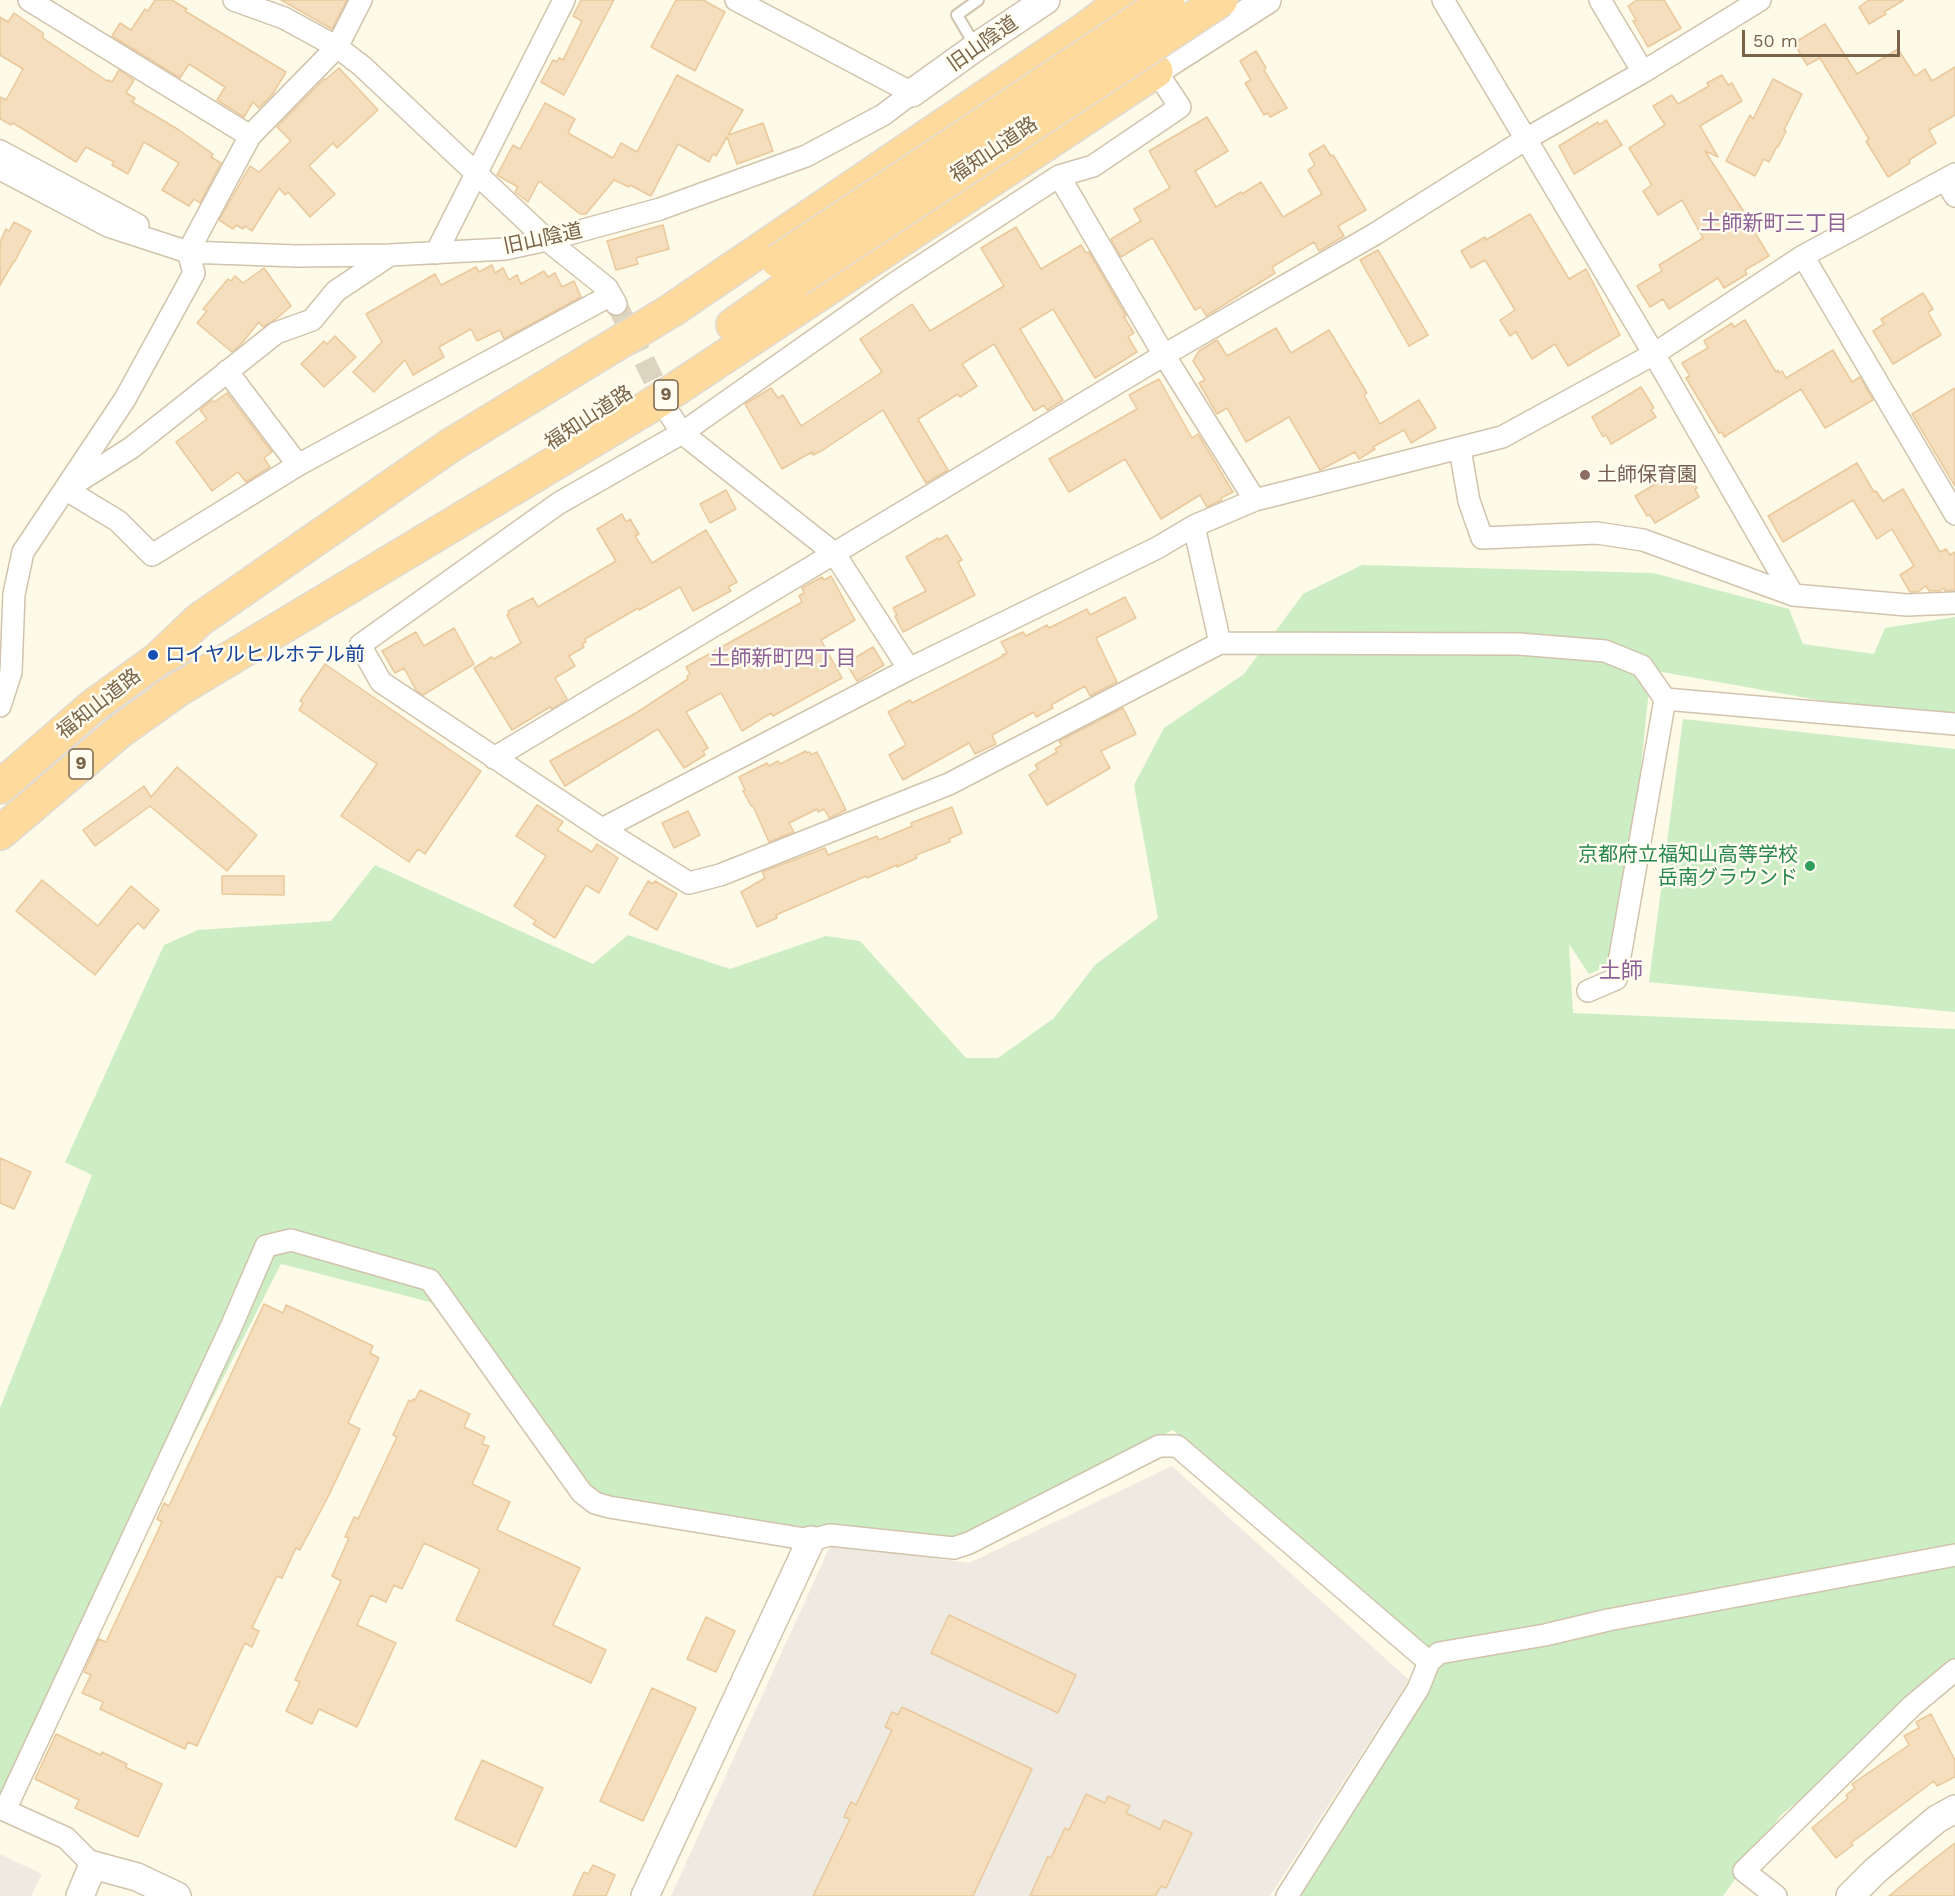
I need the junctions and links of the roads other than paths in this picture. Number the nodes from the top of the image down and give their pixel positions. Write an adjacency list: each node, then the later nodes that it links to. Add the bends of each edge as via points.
1 (29, 0): 20 (street)
2 (234, 0): 15 (street, via 284,18)
3 (362, 0): 15 (street)
4 (564, 0): 24 (street)
5 (736, 0): 19 (street)
6 (978, 0): 16 (lane, via 957,15)
7 (1046, 0): 16 (street, 旧山陰道)
8 (1168, 0): 32 (highway, 福知山道路 / 9, bridge)
9 (1221, 0): 32 (highway, 福知山道路 / 9, bridge)
10 (1267, 0): 17 (street)
11 (1443, 0): 21 (street)
12 (1599, 0): 18 (street)
13 (1760, 0): 18 (street)
14 (1119, 1): 17 (street); 48 (highway, 9, via 1087,28 672,310 451,445 199,620)
15 (337, 47): 20 (street); 24 (street)
16 (976, 47): 19 (street, 旧山陰道)
17 (1156, 71): 25 (street, via 1180,107 1093,166); 50 (highway, 9, via 653,404)
18 (1643, 72): 21 (street)
19 (912, 93): 27 (street, 旧山陰道, via 884,115 806,156 660,209)
20 (250, 136): 28 (street)
21 (1526, 140): 33 (street); 34 (street, via 1375,234)
22 (0, 151): 28 (street)
23 (0, 169): 28 (street, 旧山陰道, via 108,226)
24 (476, 174): 27 (street); 29 (street)
25 (1059, 176): 34 (street); 37 (street, via 886,290)
26 (1952, 183): 31 (street)
27 (547, 240): 29 (street, 旧山陰道, via 505,249); 39 (street, via 607,288 614,300)
28 (188, 252): 30 (street, 旧山陰道); 40 (street, via 194,273 125,399)
29 (436, 253): 30 (street, 旧山陰道)
30 (390, 255): 35 (street, via 336,291 312,320 276,333)
31 (1803, 256): 33 (street); 42 (street)
32 (788, 270): 48 (highway, 福知山道路 / 9, via 440,476 239,614); 50 (highway, 福知山道路 / 9, via 692,353)
33 (1654, 354): 38 (street, via 1502,436); 45 (street)
34 (1164, 355): 41 (street); 44 (street)
35 (227, 371): 39 (street); 40 (street, via 131,448)
36 (669, 413): 37 (street)
37 (682, 433): 44 (street); 54 (street, via 560,503 360,645 381,682)
38 (1460, 449): 41 (street); 45 (street, via 1469,501 1482,538 1597,533 1643,540)
39 (298, 465): 40 (street, via 152,555 118,521)
40 (65, 489): 52 (street, via 23,552 14,594 11,672)
41 (1255, 500): 43 (street)
42 (1955, 514)
43 (1194, 526): 47 (street); 49 (street, via 1158,548)
44 (834, 553): 49 (street); 54 (street)
45 (1793, 595): 46 (street, via 1907,605)
46 (1955, 603)
47 (1220, 644): 51 (street, via 1519,644 1605,651 1642,666); 56 (street, via 949,784 720,875 689,883)
48 (158, 659): 55 (highway, 福知山道路 / 9)
49 (909, 669): 56 (street)
50 (164, 698): 57 (highway, 福知山道路 / 9)
51 (1665, 699): 53 (street); 58 (street, via 1616,979)
52 (0, 706)
53 (1955, 724)
54 (494, 758): 56 (street)
55 (3, 779)
56 (602, 829)
57 (0, 833)
58 (1588, 991)
59 (811, 1540): 61 (street, via 830,1535 954,1548 969,1544 1159,1446 1177,1446); 63 (street, via 595,1503 582,1492 429,1280 291,1240 266,1246); 68 (street)
60 (1955, 1556): 61 (street, via 1438,1653)
61 (1429, 1662): 69 (street, via 1418,1689)
62 (1955, 1670): 70 (street, via 1912,1706 1744,1870)
63 (2, 1809): 65 (street, via 66,1838)
64 (1955, 1809): 71 (street, via 1875,1871)
65 (93, 1865): 66 (street); 67 (street, via 137,1877)
66 (80, 1896)
67 (177, 1896)
68 (645, 1896)
69 (1287, 1896)
70 (1776, 1896)
71 (1850, 1896)

